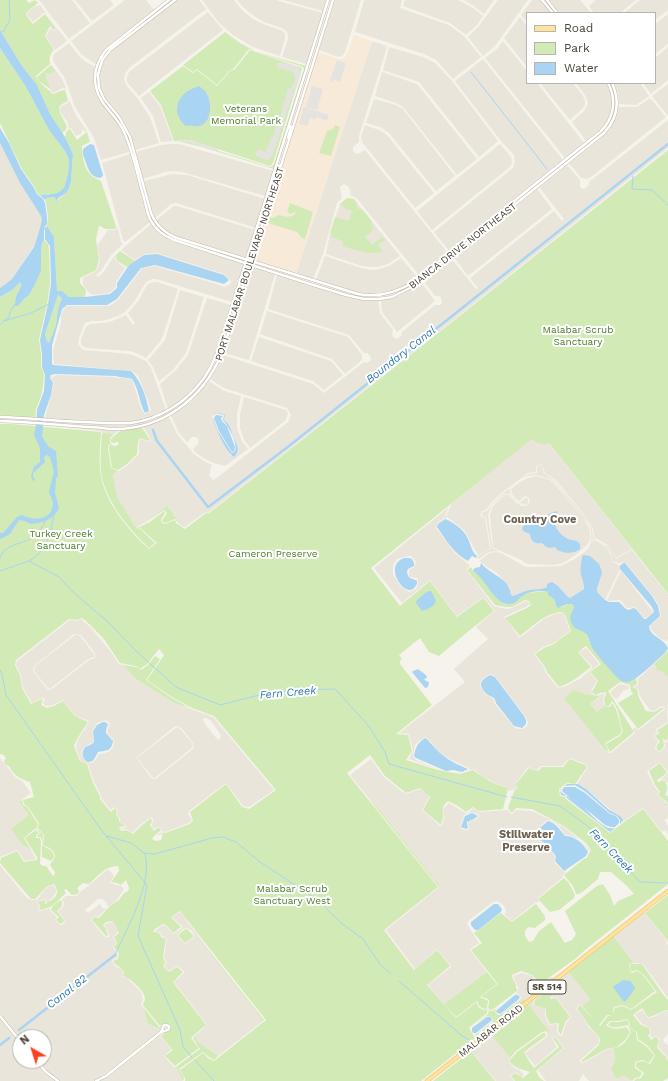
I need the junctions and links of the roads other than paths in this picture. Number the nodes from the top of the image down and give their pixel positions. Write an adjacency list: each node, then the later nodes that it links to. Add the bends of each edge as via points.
1 (169, 0): 19 (street, via 103,54 98,61 94,78 96,90 101,102 119,123 126,137 148,213 156,228 174,240)
2 (175, 0): 19 (street, via 107,53 99,71 99,88 130,137 151,213 159,226 169,235)
3 (328, 0): 11 (street, PORT MALABAR BOULEVARD NORTHEAST)
4 (333, 0): 13 (street, PORT MALABAR BOULEVARD NORTHEAST)
5 (542, 0): 7 (street)
6 (547, 0): 8 (street)
7 (552, 12)
8 (556, 12)
9 (608, 84): 20 (street, BIANCA DRIVE NORTHEAST, via 613,97 613,109 603,129 404,288 378,295 358,294)
10 (612, 84): 20 (street, BIANCA DRIVE NORTHEAST, via 616,94 616,110 614,119 604,133 406,291 392,297 364,299)
11 (300, 89): 12 (street, PORT MALABAR BOULEVARD NORTHEAST); 13 (street)
12 (294, 109): 14 (street, PORT MALABAR BOULEVARD NORTHEAST); 15 (street)
13 (299, 109): 15 (street, PORT MALABAR BOULEVARD NORTHEAST)
14 (289, 125): 16 (street, PORT MALABAR BOULEVARD NORTHEAST); 17 (street, via 291,127)
15 (294, 126): 17 (street, PORT MALABAR BOULEVARD NORTHEAST)
16 (285, 138): 18 (street); 19 (street, PORT MALABAR BOULEVARD NORTHEAST)
17 (288, 144): 18 (street, PORT MALABAR BOULEVARD NORTHEAST)
18 (285, 153): 20 (street, PORT MALABAR BOULEVARD NORTHEAST)
19 (246, 261): 20 (street); 21 (street, PORT MALABAR BOULEVARD NORTHEAST, via 218,352 205,377 188,397 168,411 147,420 113,423)
20 (251, 263): 22 (street, PORT MALABAR BOULEVARD NORTHEAST, via 217,366 209,380 191,400 169,415 132,427 110,429)
21 (0, 417)
22 (0, 421)
23 (668, 891): 30 (main road, MALABAR ROAD / SR 514)
24 (0, 1016): 25 (street)
25 (12, 1031)
26 (161, 1032): 29 (street)
27 (44, 1069): 28 (street)
28 (58, 1081)
29 (96, 1081)
30 (427, 1081)

